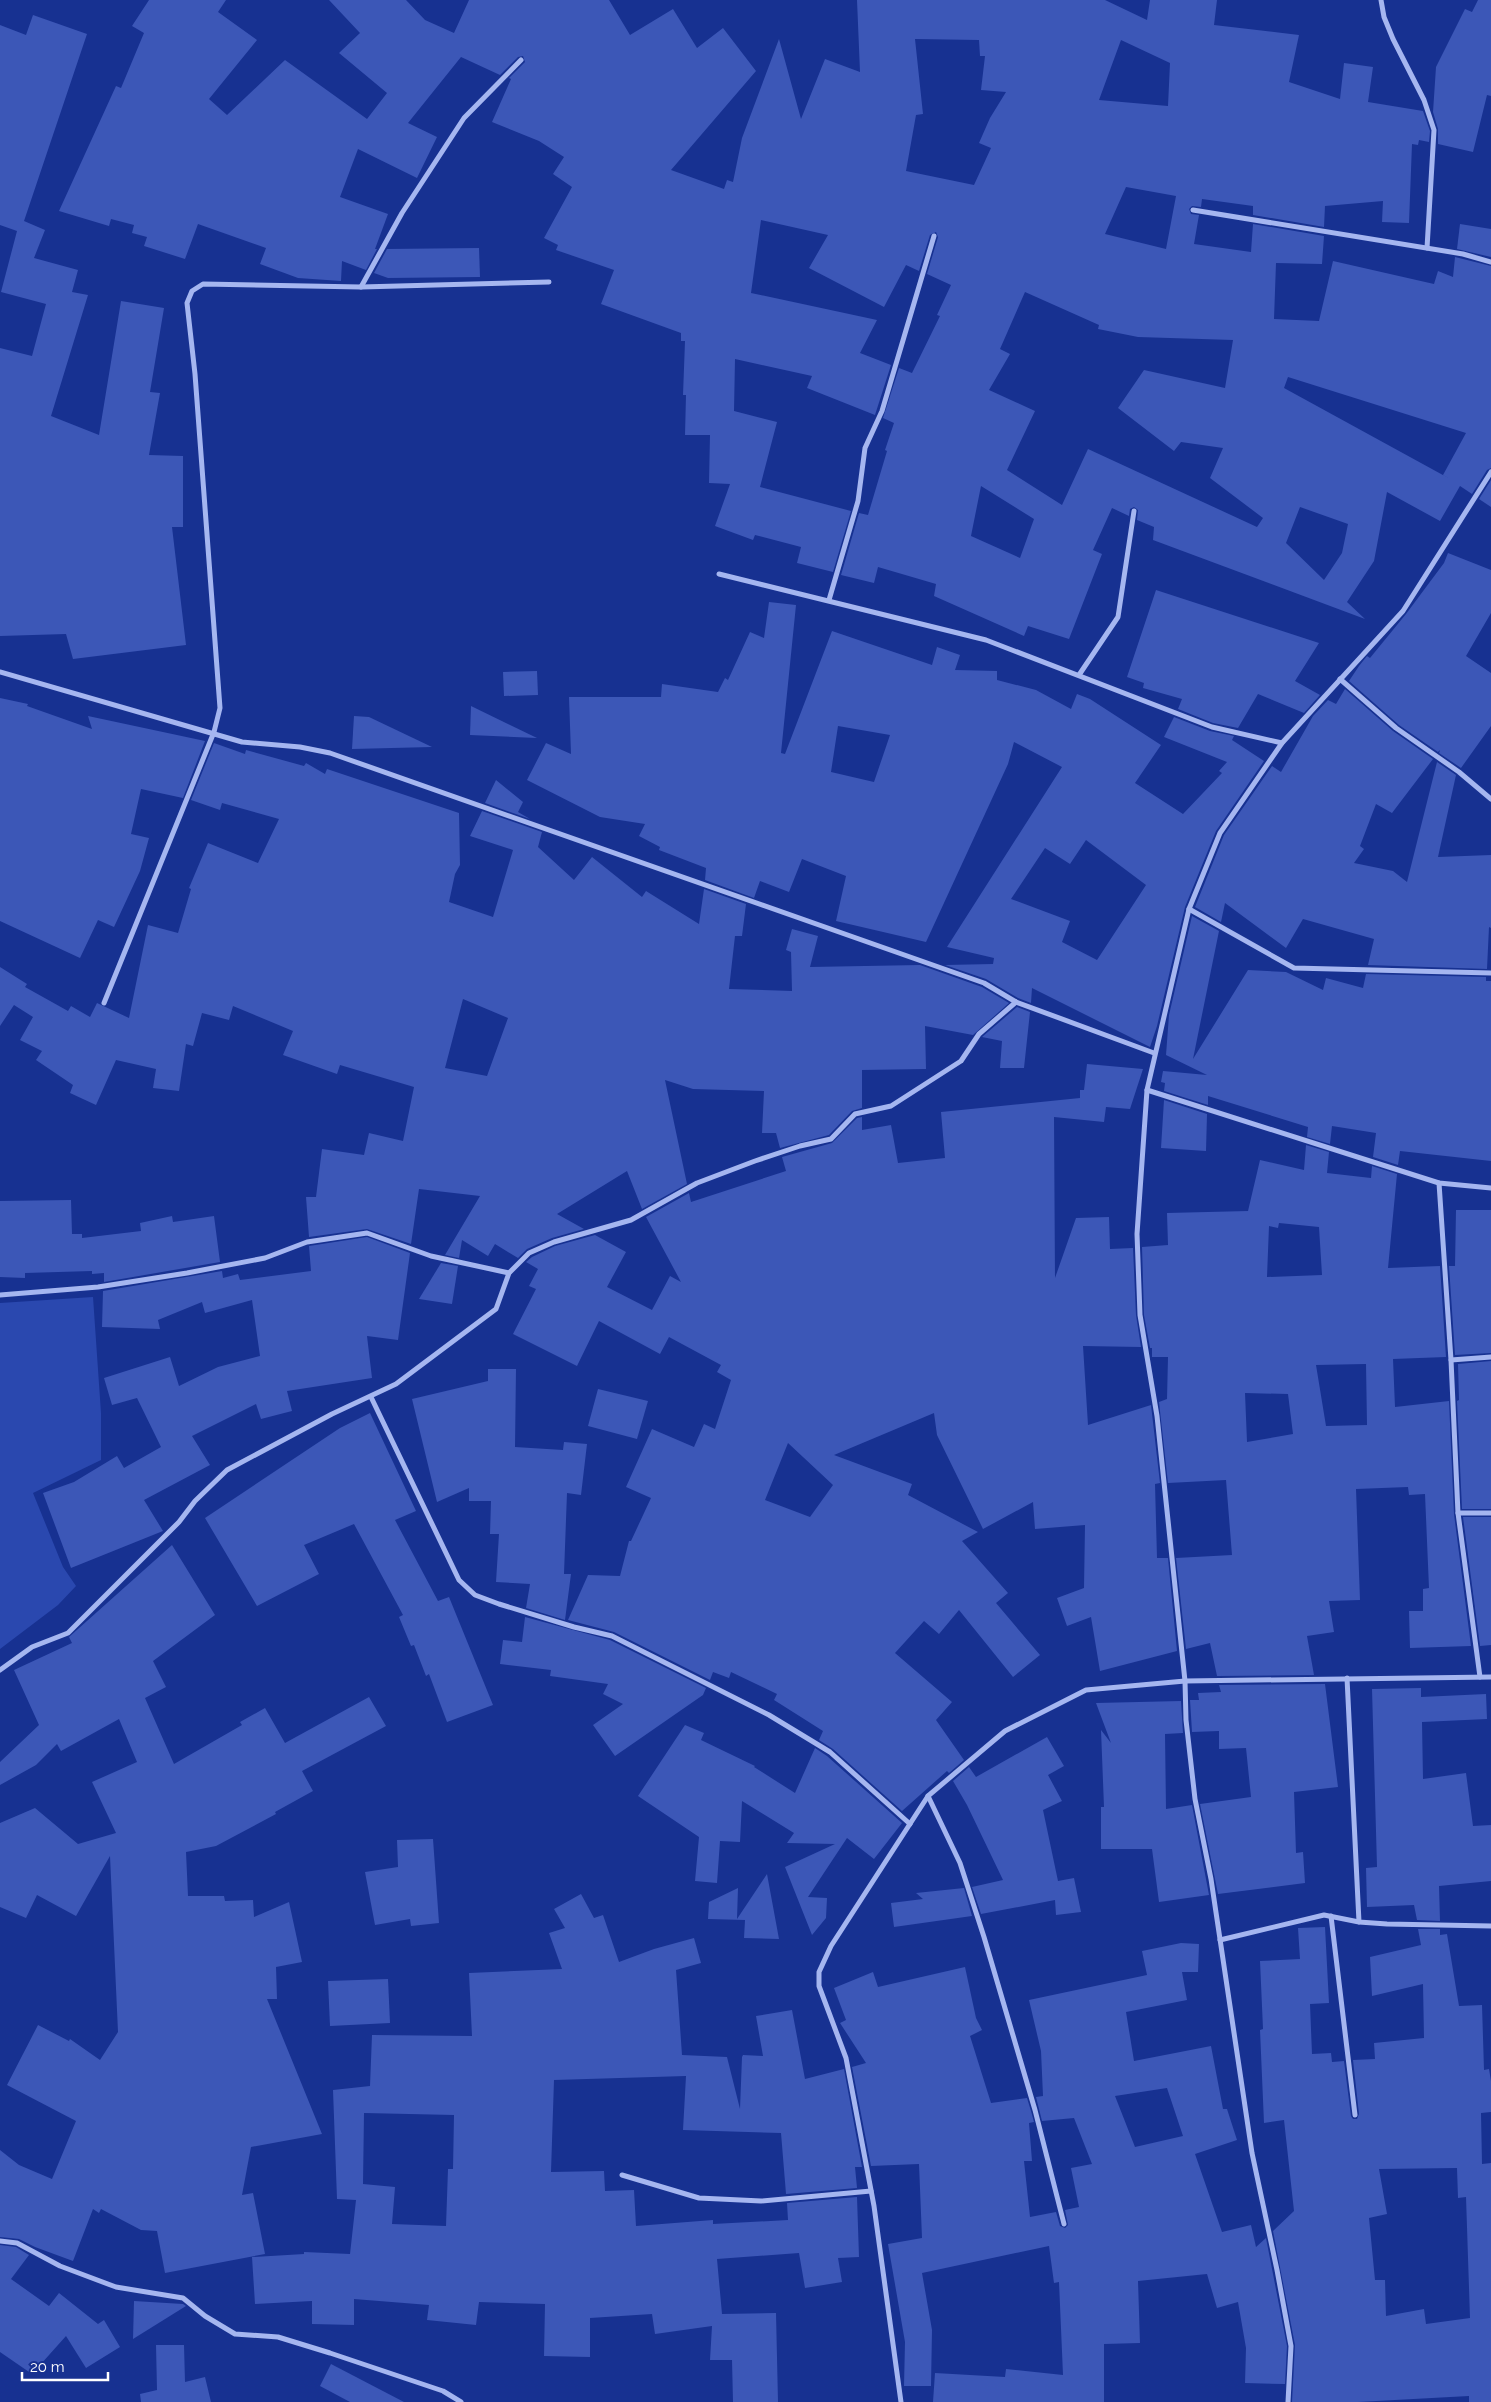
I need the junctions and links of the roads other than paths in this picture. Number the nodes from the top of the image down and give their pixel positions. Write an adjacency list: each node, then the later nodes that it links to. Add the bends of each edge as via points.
1 (1381, 0): 5 (street, via 1390,32 1424,100 1434,130)
2 (521, 60): 8 (street, via 464,118 402,213)
3 (1193, 210): 5 (street)
4 (934, 236): 12 (street, via 882,411 865,448 858,501)
5 (1427, 248): 6 (street)
6 (1491, 262)
7 (549, 282): 8 (street)
8 (361, 287): 16 (street, via 203,284 192,291 187,302 220,708)
9 (1491, 472): 15 (street, via 1403,611)
10 (1134, 511): 14 (street, via 1118,617)
11 (719, 574): 12 (street)
12 (829, 600): 14 (street, via 986,640)
13 (0, 672): 16 (street)
14 (1079, 675): 17 (street, via 1212,727)
15 (1340, 679): 17 (street); 18 (street, via 1396,728 1459,772)
16 (214, 732): 21 (street, via 242,742 330,753 984,983); 22 (street)
17 (1282, 743): 19 (street, via 1220,833)
18 (1491, 800)
19 (1189, 909): 20 (street, via 1294,968); 23 (street)
20 (1491, 973)
21 (1016, 1002): 23 (street); 27 (street, via 979,1034 961,1061 891,1106 855,1114 831,1139 782,1152 697,1183 631,1220 554,1242 529,1253)
22 (104, 1003)
23 (1154, 1053): 24 (street)
24 (1147, 1090): 25 (street); 38 (street, via 1137,1234 1140,1315 1157,1416)
25 (1439, 1183): 26 (street); 30 (street)
26 (1491, 1188)
27 (509, 1273): 28 (street, via 431,1256 367,1233 307,1242 265,1258 178,1274 98,1287); 31 (street, via 496,1309 396,1384)
28 (0, 1295)
29 (1491, 1357): 30 (street)
30 (1451, 1360): 33 (street)
31 (371, 1397): 34 (street, via 227,1470 68,1633 32,1647); 40 (street, via 459,1580 475,1595 612,1636 769,1715 830,1752)
32 (1491, 1512): 33 (street)
33 (1458, 1513): 35 (street)
34 (0, 1670)
35 (1480, 1676): 36 (street); 37 (street)
36 (1491, 1677)
37 (1347, 1678): 38 (street); 42 (street)
38 (1185, 1681): 39 (street, via 1086,1690 1005,1731); 44 (street, via 1195,1800)
39 (928, 1796): 40 (street); 48 (street, via 960,1863 984,1937 1035,2110)
40 (910, 1824): 47 (street, via 831,1946 819,1972 819,1986 846,2058)
41 (1331, 1916): 42 (street); 44 (street); 45 (street)
42 (1359, 1922): 43 (street)
43 (1491, 1926)
44 (1220, 1940): 52 (street, via 1252,2152 1291,2346)
45 (1355, 2115)
46 (622, 2175): 47 (street, via 699,2198 761,2201)
47 (871, 2191): 51 (street)
48 (1064, 2224)
49 (0, 2241): 50 (street, via 16,2243 60,2266 116,2286 183,2298 235,2334 278,2337 443,2391)
50 (461, 2402)
51 (901, 2402)
52 (1288, 2402)

